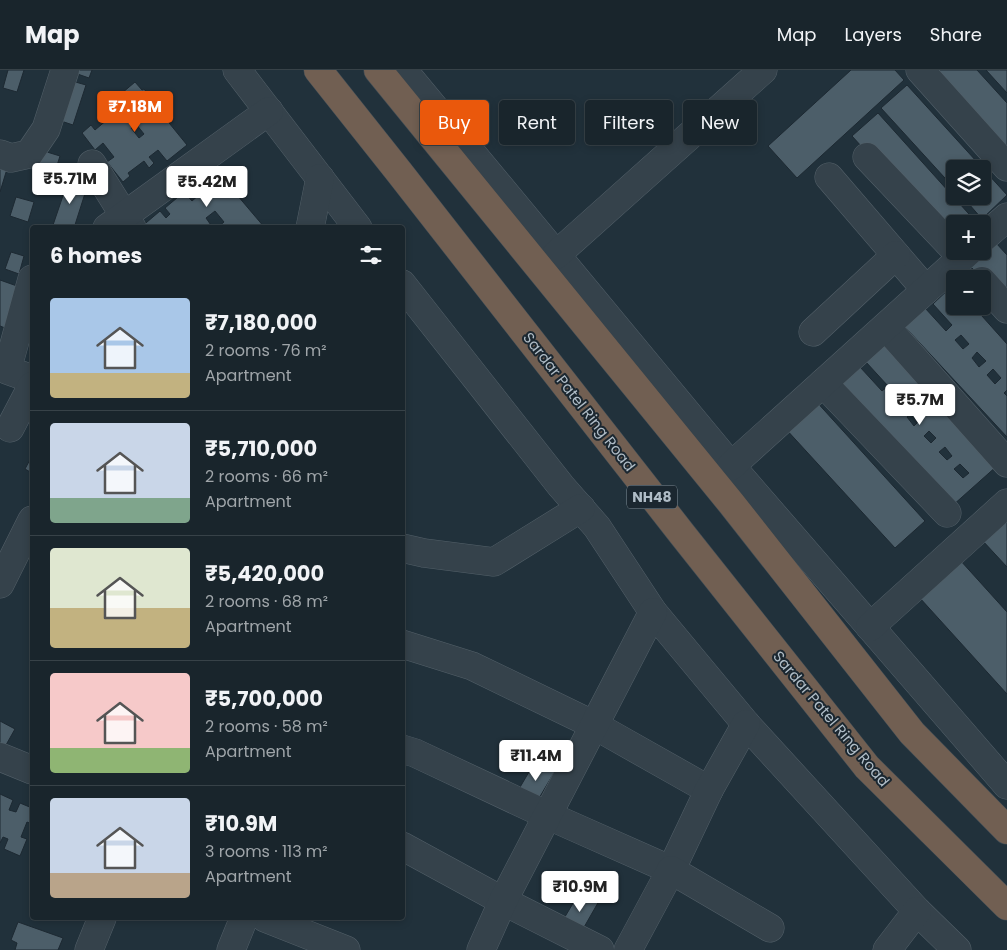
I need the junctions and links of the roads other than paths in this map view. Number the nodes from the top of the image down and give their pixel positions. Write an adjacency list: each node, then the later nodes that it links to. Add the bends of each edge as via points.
1 (65, 70): 9 (street, via 46,129 29,154 11,158)
2 (237, 70): 8 (street)
3 (318, 70): 60 (highway, Sardar Patel Ring Road / NH48, via 867,767)
4 (378, 70): 56 (highway, via 731,503 912,733)
5 (403, 70): 21 (street)
6 (763, 70): 21 (street)
7 (920, 70): 12 (street)
8 (269, 112): 14 (street); 16 (street)
9 (0, 154)
10 (867, 157): 20 (street)
11 (92, 164): 16 (street)
12 (1007, 167)
13 (828, 177): 22 (street)
14 (320, 178): 17 (street); 18 (street)
15 (1007, 217): 19 (street)
16 (121, 224)
17 (311, 225)
18 (356, 225)
19 (991, 231)
20 (946, 239)
21 (556, 255): 38 (street)
22 (896, 255): 28 (street); 32 (street)
23 (954, 260): 28 (street)
24 (966, 260): 25 (street)
25 (974, 270)
26 (30, 286): 33 (street, via 7,370)
27 (405, 288): 40 (street)
28 (926, 290): 31 (street)
29 (991, 290): 30 (street)
30 (1007, 309)
31 (886, 326): 34 (street); 37 (street)
32 (813, 332)
33 (30, 378)
34 (823, 383): 38 (street); 41 (street)
35 (30, 390): 36 (street)
36 (10, 428)
37 (1007, 463)
38 (731, 466): 46 (street)
39 (1007, 503): 46 (street)
40 (581, 508): 43 (street, via 494,562); 45 (street, via 598,527)
41 (947, 513)
42 (30, 524): 44 (street)
43 (405, 549)
44 (0, 584)
45 (653, 612): 48 (street); 49 (street)
46 (870, 627): 53 (street)
47 (405, 645): 49 (street, via 472,666)
48 (746, 724): 54 (street); 61 (street)
49 (594, 725): 54 (street); 55 (street)
50 (405, 750): 55 (street)
51 (0, 757): 52 (street)
52 (30, 769)
53 (1007, 785)
54 (709, 790): 58 (street)
55 (547, 815): 58 (street); 59 (street)
56 (1007, 830)
57 (405, 848): 59 (street)
58 (671, 870): 65 (street); 71 (street)
59 (503, 901): 69 (street); 70 (street)
60 (1007, 906)
61 (917, 911): 72 (street); 73 (street)
62 (101, 920): 66 (street)
63 (243, 920): 67 (street)
64 (270, 920): 68 (street)
65 (770, 928)
66 (89, 950)
67 (231, 950)
68 (346, 950)
69 (481, 950)
70 (600, 950)
71 (628, 950)
72 (887, 950)
73 (957, 950)

